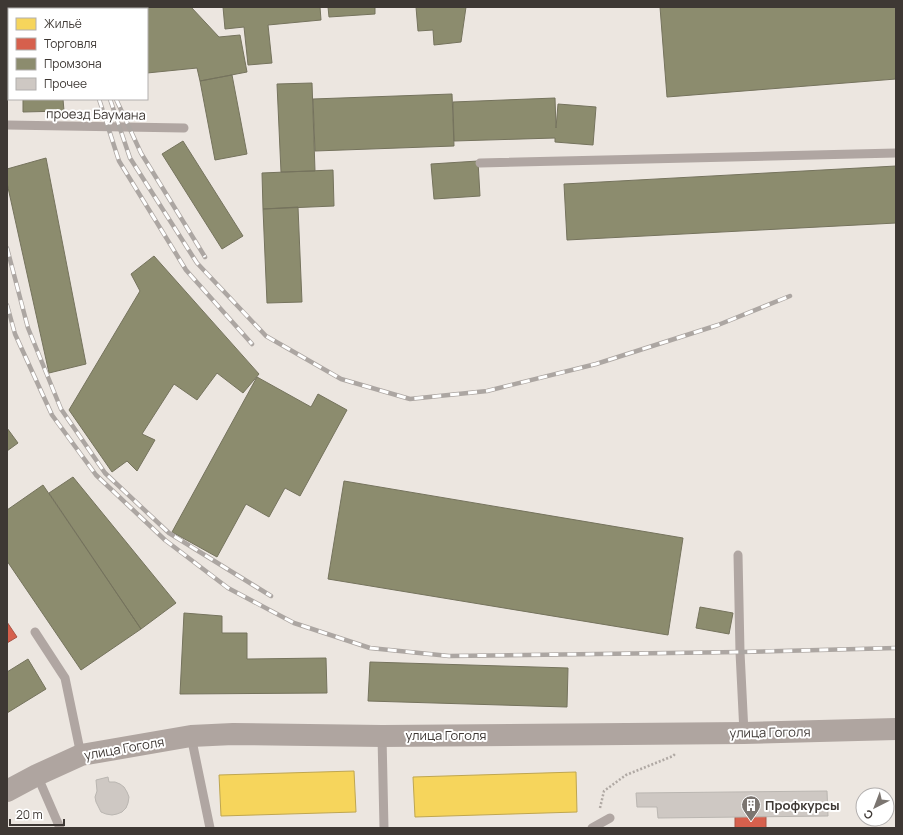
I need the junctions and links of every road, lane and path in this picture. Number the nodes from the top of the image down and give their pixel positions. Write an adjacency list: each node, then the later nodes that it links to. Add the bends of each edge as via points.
1 (7, 125): 2 (lane, проезд Баумана)
2 (184, 128)
3 (896, 153): 4 (lane)
4 (480, 163)
5 (738, 555): 8 (lane)
6 (35, 632): 12 (lane, via 66,678)
7 (896, 729): 8 (main road, улица Гоголя)
8 (744, 733): 9 (main road, улица Гоголя)
9 (699, 734): 11 (main road, улица Гоголя); 16 (path, via 673,756 626,775 604,791)
10 (191, 736): 11 (main road, улица Гоголя); 12 (main road, улица Гоголя); 18 (lane)
11 (382, 736): 19 (lane)
12 (81, 755): 13 (main road, улица Гоголя)
13 (37, 775): 14 (main road, улица Гоголя); 17 (lane)
14 (7, 791)
15 (610, 818): 16 (lane)
16 (594, 827)
17 (60, 828)
18 (210, 828)
19 (384, 828)

